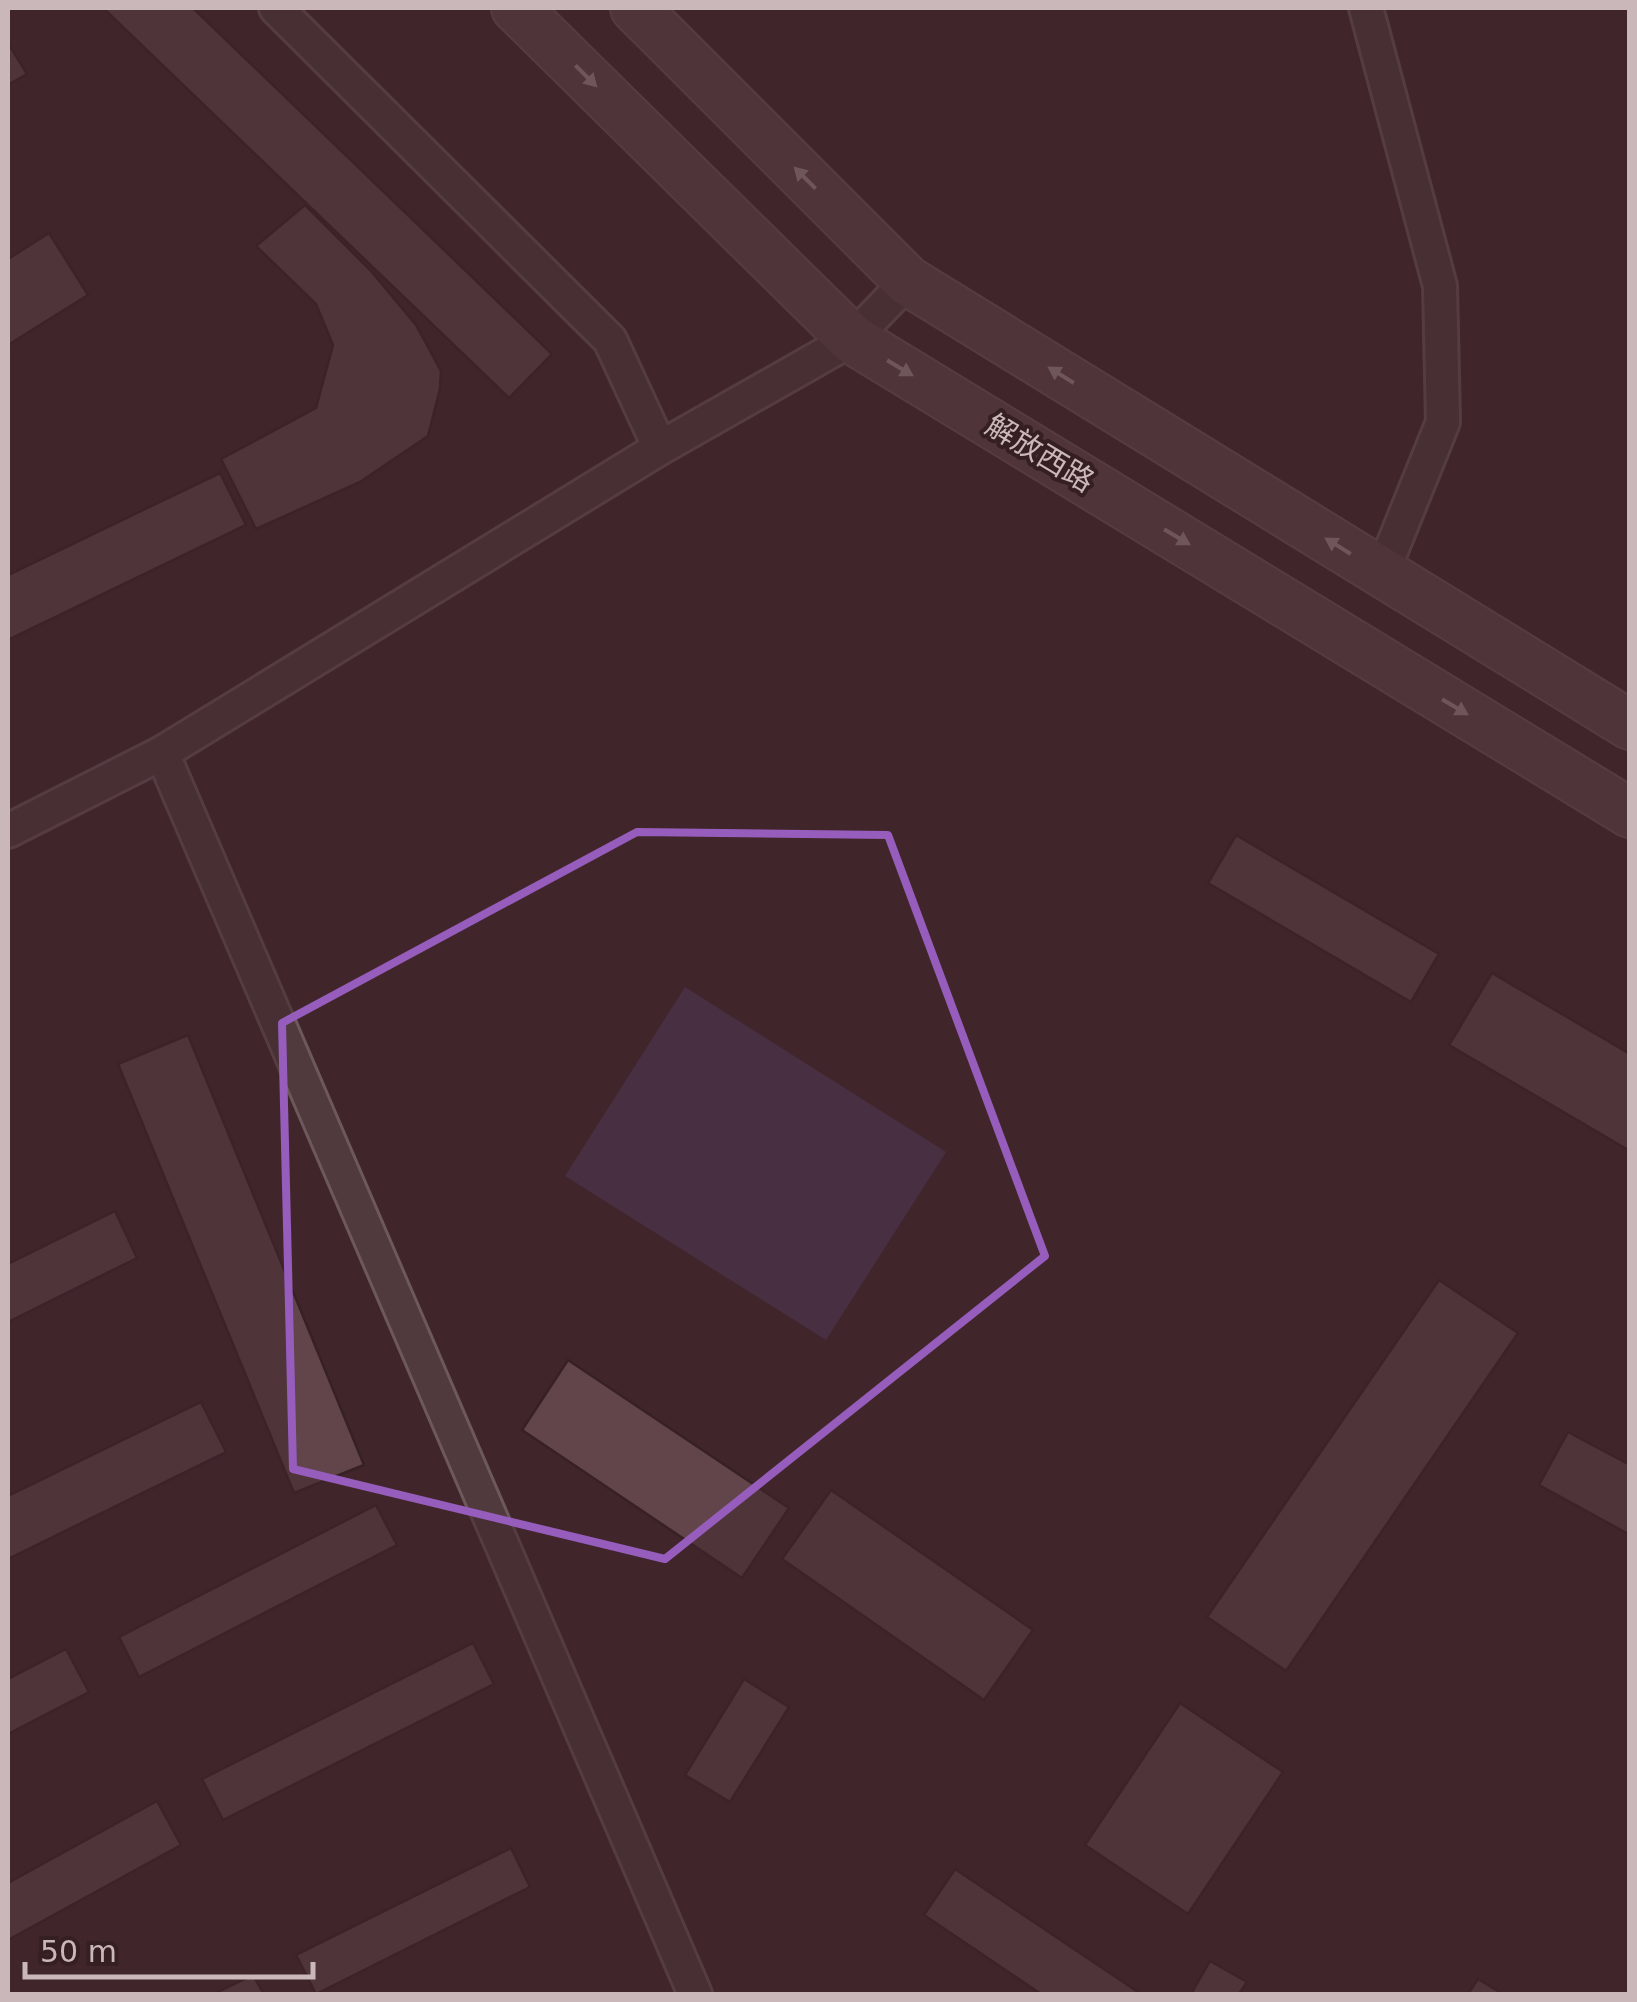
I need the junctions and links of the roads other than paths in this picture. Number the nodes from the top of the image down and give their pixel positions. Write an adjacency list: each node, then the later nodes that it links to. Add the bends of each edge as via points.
1 (276, 8): 7 (street, via 610,340)
2 (516, 8): 6 (main road, 解放西路, one-way to 6)
3 (636, 8): 5 (main road, one-way to 3)
4 (1366, 8): 8 (street, via 1440,286 1444,422)
5 (908, 282): 6 (street); 8 (main road, one-way to 5)
6 (852, 339): 7 (street); 11 (main road, 解放西路, one-way to 11)
7 (660, 448): 10 (street)
8 (1382, 573): 9 (main road)
9 (1630, 725)
10 (162, 753): 12 (street); 13 (street)
11 (1630, 814)
12 (8, 831)
13 (695, 1994)

